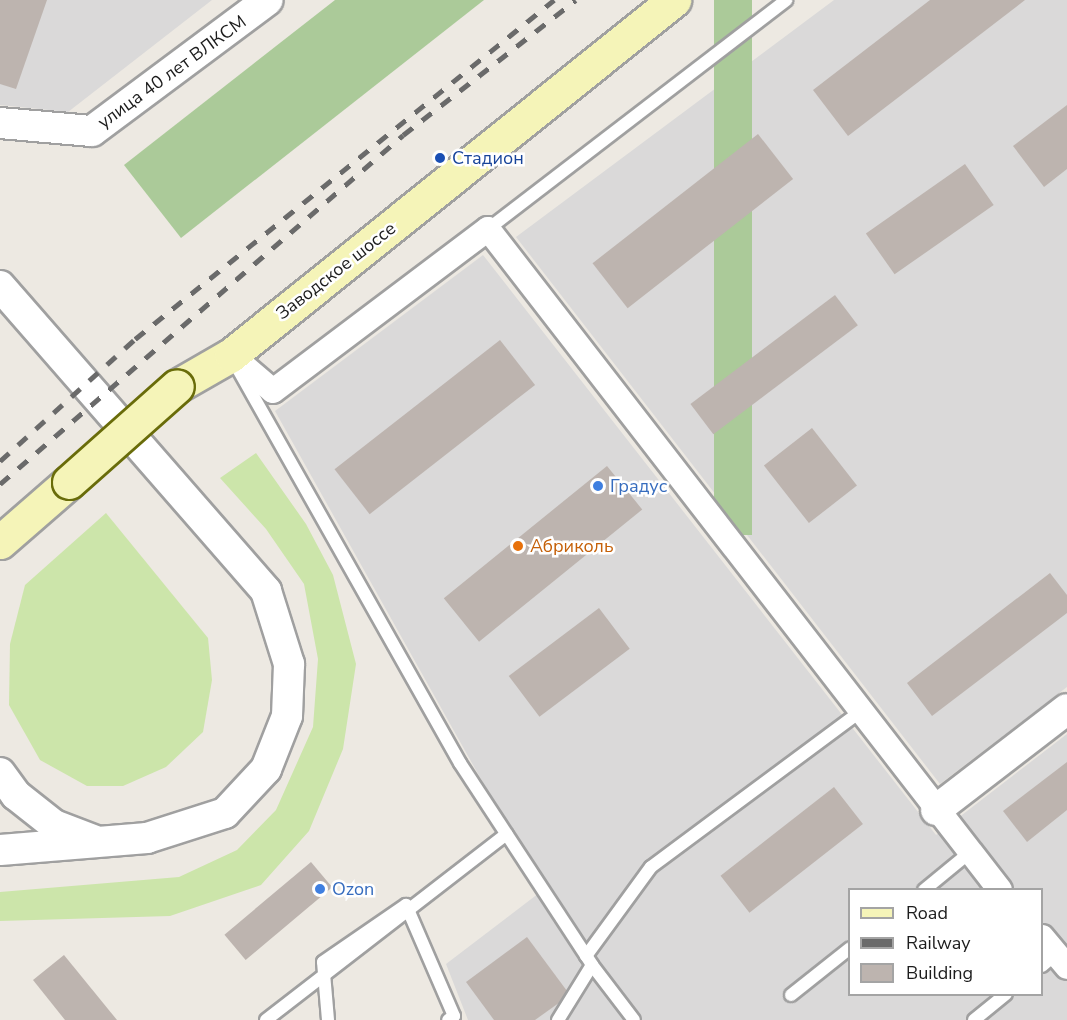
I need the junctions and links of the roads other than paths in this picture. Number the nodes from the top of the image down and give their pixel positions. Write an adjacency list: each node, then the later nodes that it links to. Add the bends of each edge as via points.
1 (268, 0): 4 (street, улица 40 лет ВЛКСМ, via 92,131)
2 (674, 0): 7 (main road, Заводское шоссе)
3 (786, 0): 5 (lane)
4 (0, 123)
5 (488, 229): 7 (street, via 273,391); 10 (street)
6 (0, 286): 14 (street, via 266,591 289,664 287,716 266,769 225,813 181,831)
7 (231, 355): 8 (main road, Заводское шоссе, bridge, via 177,386); 13 (lane, via 263,422)
8 (0, 542)
9 (1067, 709): 12 (street)
10 (860, 712): 12 (street); 21 (lane, via 651,867)
11 (0, 773): 14 (street, via 16,795 54,825)
12 (936, 810): 16 (street)
13 (507, 834): 19 (lane); 21 (lane)
14 (101, 843): 15 (street)
15 (0, 850)
16 (969, 853): 17 (lane); 18 (street)
17 (926, 888)
18 (998, 888)
19 (409, 915): 24 (lane); 25 (lane, via 406,905 323,962); 26 (lane, via 454,1016)
20 (848, 949): 22 (lane)
21 (589, 961): 27 (lane); 28 (lane)
22 (791, 995)
23 (1004, 996): 29 (lane)
24 (266, 1020)
25 (328, 1020)
26 (448, 1020)
27 (558, 1020)
28 (633, 1020)
29 (974, 1020)

